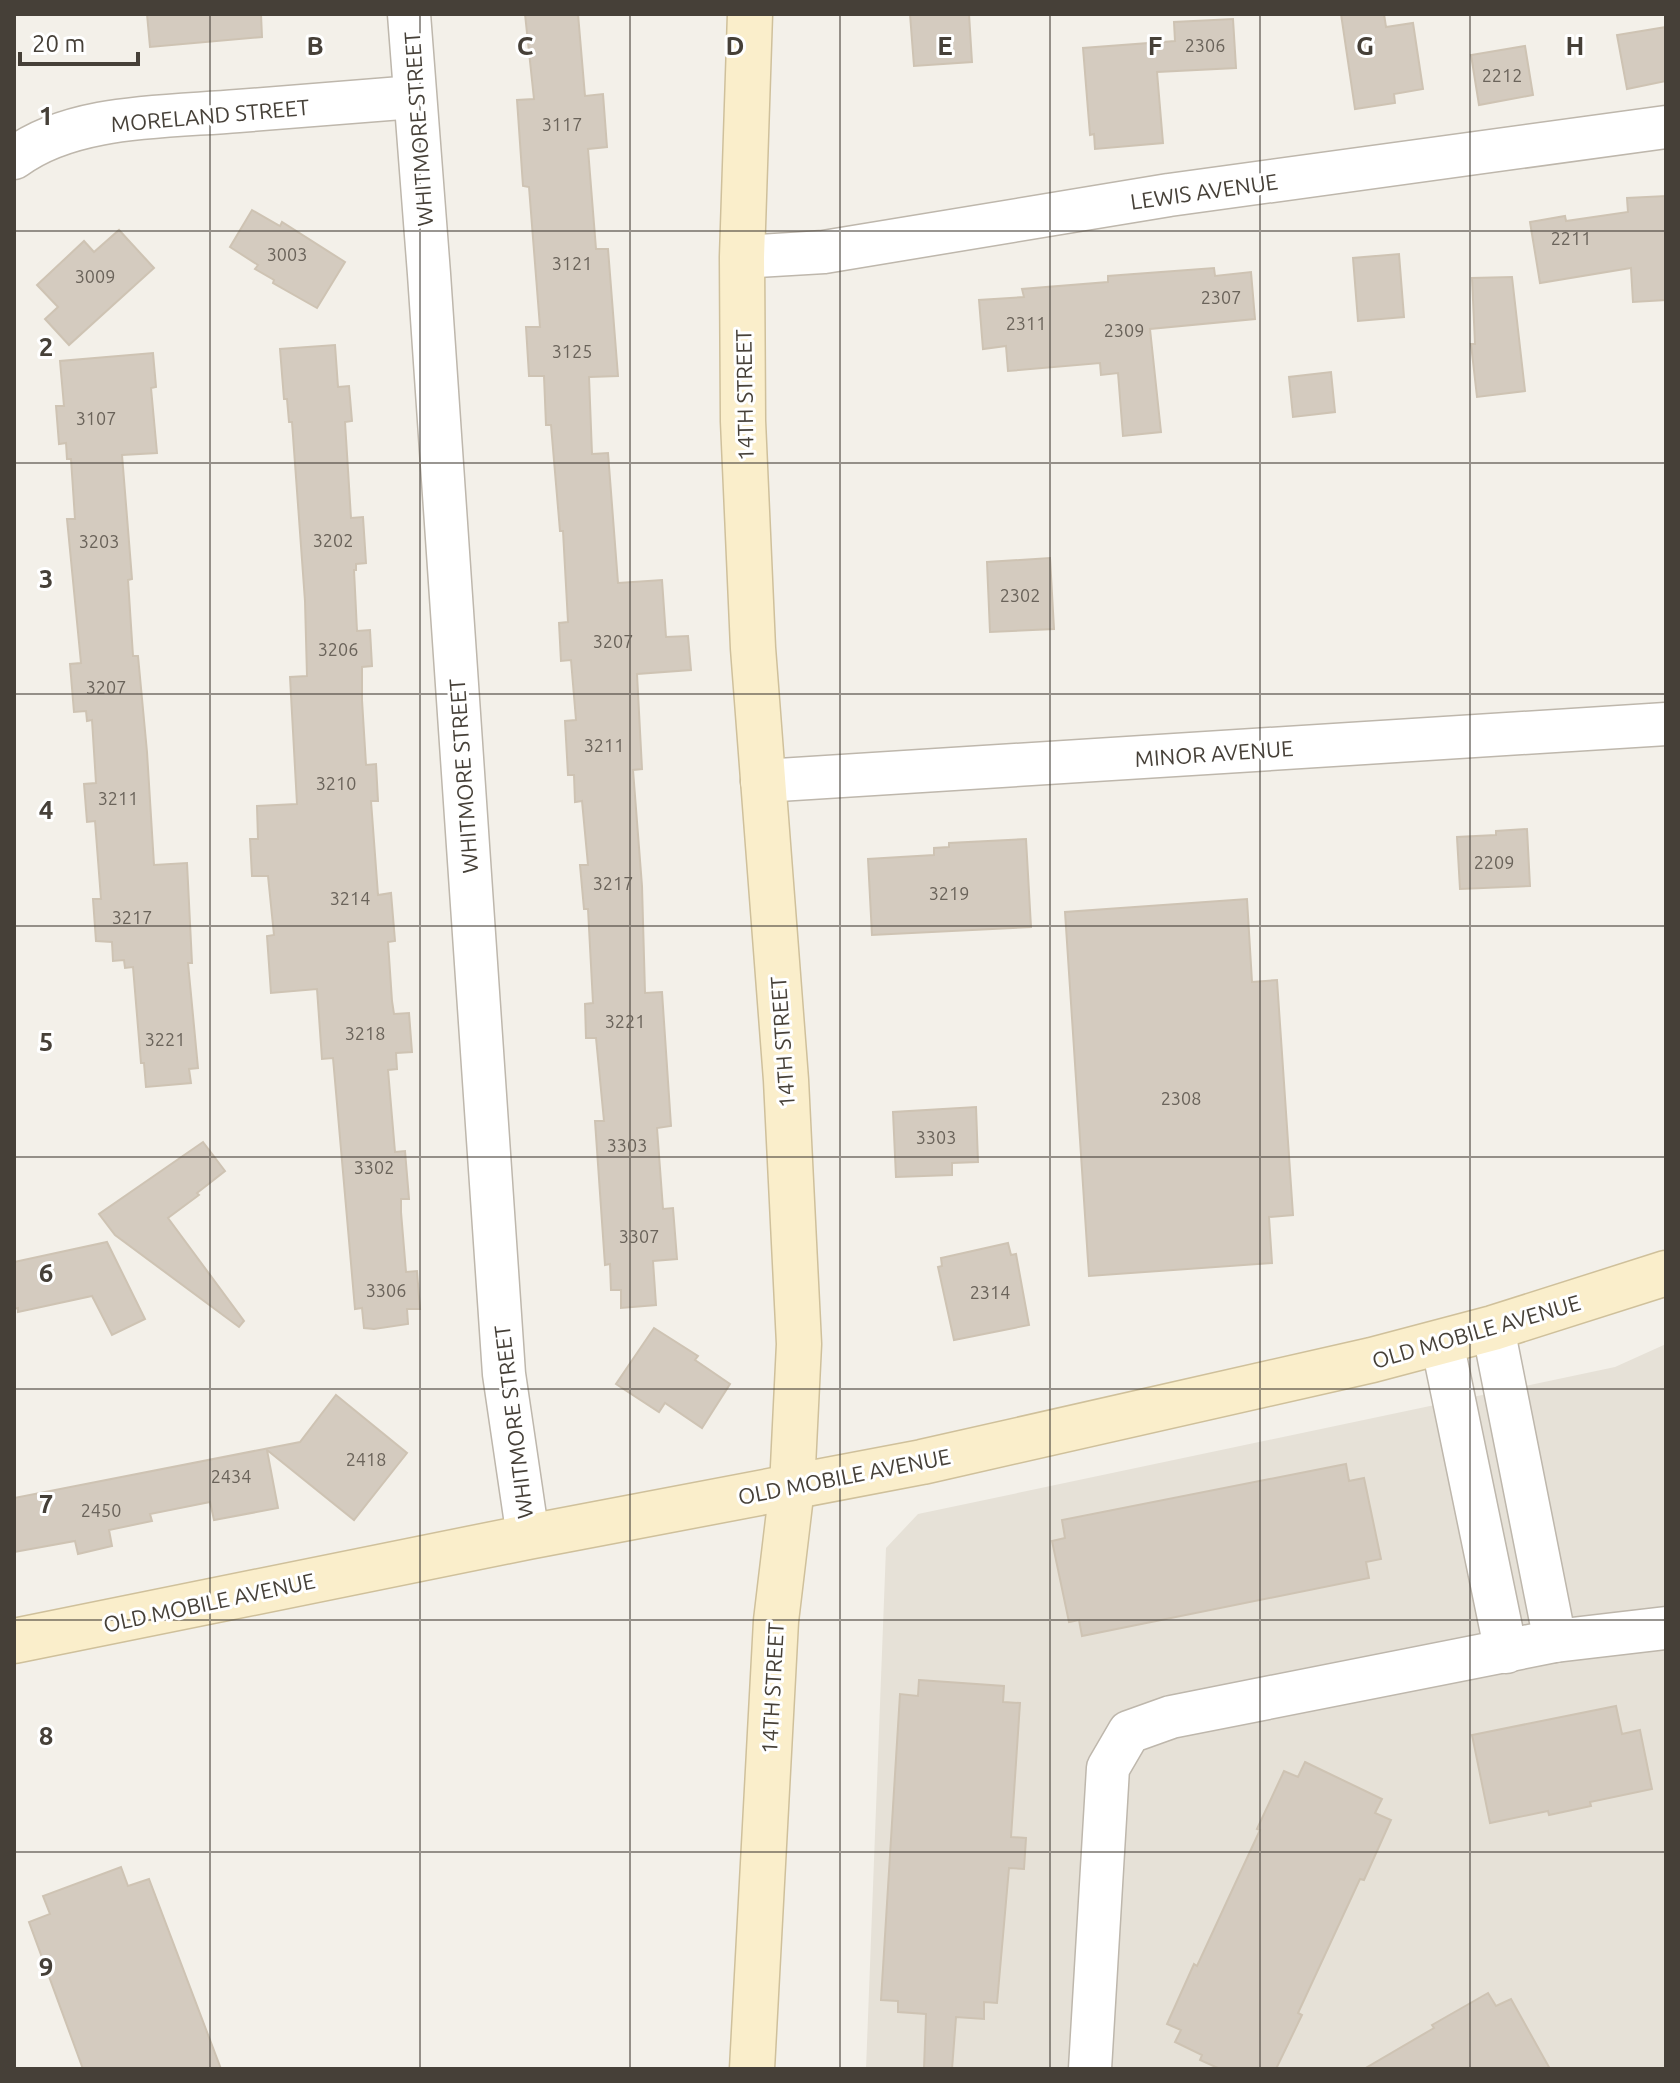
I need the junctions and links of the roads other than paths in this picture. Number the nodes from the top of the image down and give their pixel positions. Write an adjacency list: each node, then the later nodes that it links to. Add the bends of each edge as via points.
1 (409, 14): 3 (street, WHITMORE STREET)
2 (750, 14): 6 (street, 14TH STREET)
3 (414, 97): 5 (street, MORELAND STREET, via 147,118 70,130); 13 (street, WHITMORE STREET, via 504,1374)
4 (1666, 127): 6 (street, LEWIS AVENUE, via 1169,195 824,252)
5 (14, 158)
6 (742, 257): 8 (street, 14TH STREET, via 743,421)
7 (1666, 724): 8 (street, MINOR AVENUE)
8 (762, 781): 12 (street, 14TH STREET, via 786,1080 799,1344)
9 (1666, 1273): 10 (street, OLD MOBILE AVENUE)
10 (1493, 1328): 11 (street, OLD MOBILE AVENUE); 16 (street)
11 (1442, 1342): 12 (street, OLD MOBILE AVENUE); 17 (street)
12 (792, 1487): 13 (street, OLD MOBILE AVENUE); 18 (street, 14TH STREET, via 776,1621)
13 (528, 1537): 15 (street, OLD MOBILE AVENUE)
14 (1666, 1628): 16 (street)
15 (14, 1641)
16 (1555, 1641): 17 (street)
17 (1506, 1652): 19 (street, via 1171,1717 1129,1732 1108,1768)
18 (752, 2069)
19 (1090, 2069)

